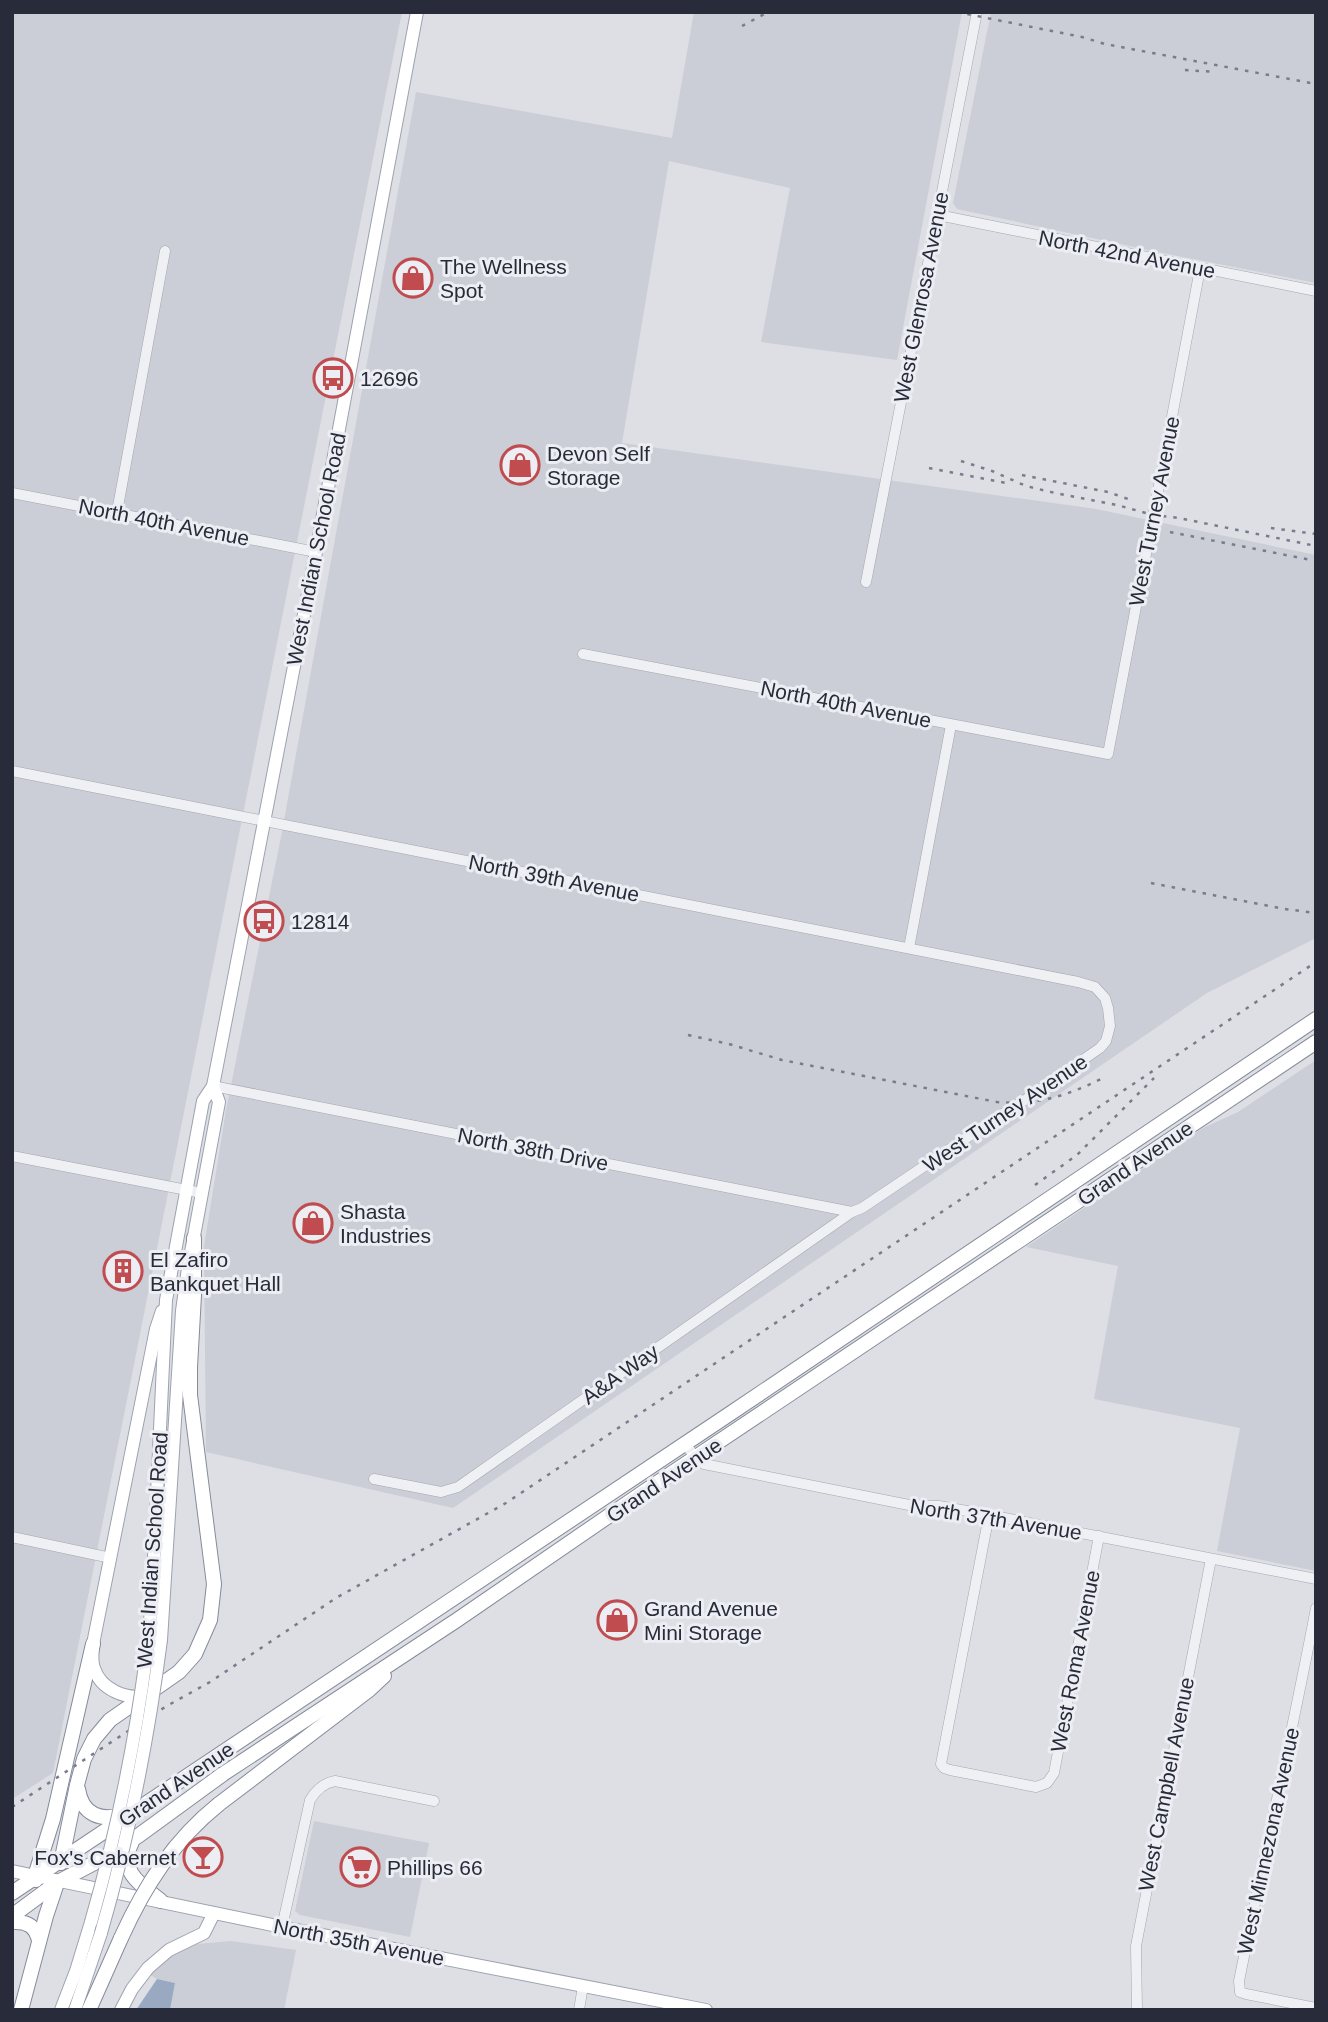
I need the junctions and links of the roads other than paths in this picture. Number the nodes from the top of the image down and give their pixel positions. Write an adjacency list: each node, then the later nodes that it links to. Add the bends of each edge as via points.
1 (417, 12): 9 (main road, West Indian School Road)
2 (977, 12): 3 (street, West Glenrosa Avenue)
3 (938, 215): 5 (street, North 42nd Avenue); 10 (street, West Glenrosa Avenue)
4 (165, 251): 8 (street)
5 (1200, 269): 6 (street, North 42nd Avenue); 13 (street, West Turney Avenue)
6 (1316, 291)
7 (12, 493): 8 (street, North 40th Avenue)
8 (117, 512): 9 (street, North 40th Avenue)
9 (316, 552): 15 (main road, West Indian School Road)
10 (866, 582)
11 (583, 654): 12 (street, North 40th Avenue)
12 (951, 725): 13 (street, North 40th Avenue); 16 (street)
13 (1108, 754)
14 (12, 771): 15 (street, North 39th Avenue)
15 (265, 821): 16 (street, North 39th Avenue); 20 (main road, West Indian School Road)
16 (909, 948): 17 (street, North 39th Avenue)
17 (1095, 987): 24 (street, West Turney Avenue, via 1105,998 1110,1026 1101,1048)
18 (1316, 1019): 25 (highway, Grand Avenue)
19 (1316, 1042): 27 (highway, Grand Avenue)
20 (213, 1086): 22 (main road, West Indian School Road, via 203,1101); 23 (main road, West Indian School Road, via 219,1102); 24 (street, North 38th Drive)
21 (12, 1156): 22 (street)
22 (186, 1189): 23 (street); 28 (main road, West Indian School Road)
23 (202, 1193): 26 (main road, West Indian School Road)
24 (852, 1212): 31 (street, A&A Way, via 458,1487 441,1492)
25 (1001, 1231): 27 (highway); 29 (highway, Grand Avenue)
26 (194, 1238): 43 (highway, via 190,1395 213,1607 195,1654); 67 (main road, West Indian School Road, bridge, via 182,1311 161,1640 152,1709 120,1863)
27 (1011, 1247): 30 (highway, Grand Avenue)
28 (166, 1300): 35 (main road, via 156,1329); 66 (main road, West Indian School Road, bridge, via 146,1658 122,1799 91,1922)
29 (685, 1443): 30 (street); 38 (highway, Grand Avenue)
30 (696, 1459): 32 (street, North 37th Avenue, via 909,1505); 40 (highway, Grand Avenue)
31 (374, 1479)
32 (989, 1515): 33 (street, North 37th Avenue); 33 (street, West Roma Avenue, via 941,1765 1036,1787 1047,1783 1054,1773)
33 (1099, 1536): 36 (street, North 37th Avenue)
34 (12, 1537): 35 (street)
35 (111, 1558): 41 (main road)
36 (1210, 1559): 37 (street, North 37th Avenue); 72 (street, West Campbell Avenue, via 1136,1946)
37 (1316, 1579)
38 (457, 1595): 40 (highway); 44 (highway, Grand Avenue)
39 (1316, 1608): 64 (street, West Minnezona Avenue, via 1239,1981 1240,1992)
40 (457, 1620): 42 (highway, Grand Avenue)
41 (93, 1644): 43 (main road, via 93,1666 106,1686 126,1696); 52 (highway, via 53,1819)
42 (406, 1653): 45 (highway, Grand Avenue); 68 (highway, bridge, via 369,1690 188,1831 136,1905)
43 (150, 1694): 46 (highway, via 101,1730 89,1747)
44 (239, 1741): 45 (highway); 48 (highway, Grand Avenue)
45 (250, 1757): 49 (highway, Grand Avenue)
46 (77, 1785): 48 (highway, via 84,1807 92,1814 113,1818); 50 (highway)
47 (433, 1801): 61 (street, via 335,1781 315,1791)
48 (139, 1808): 50 (highway, Grand Avenue)
49 (138, 1836): 53 (highway, Grand Avenue); 56 (highway, via 127,1853 129,1868 136,1882)
50 (61, 1859): 52 (highway, Grand Avenue); 53 (highway)
51 (12, 1871): 52 (main road, North 35th Avenue)
52 (35, 1876): 53 (main road, North 35th Avenue); 54 (highway, Grand Avenue); 55 (highway)
53 (58, 1882): 55 (highway, Grand Avenue); 56 (main road, North 35th Avenue); 59 (highway)
54 (12, 1893)
55 (39, 1896): 58 (highway, Grand Avenue); 59 (highway)
56 (162, 1902): 57 (main road, North 35th Avenue)
57 (214, 1913): 61 (main road, North 35th Avenue); 69 (main road, via 204,1933 169,1950 148,1968)
58 (12, 1916)
59 (46, 1916): 62 (highway)
60 (12, 1922): 62 (highway, via 31,1925)
61 (282, 1927): 63 (main road, North 35th Avenue)
62 (38, 1941): 65 (highway)
63 (583, 1986): 70 (street); 71 (main road, North 35th Avenue)
64 (1316, 2008)
65 (21, 2010)
66 (61, 2010)
67 (75, 2010)
68 (89, 2010)
69 (121, 2010)
70 (579, 2010)
71 (706, 2010)
72 (1137, 2010)

